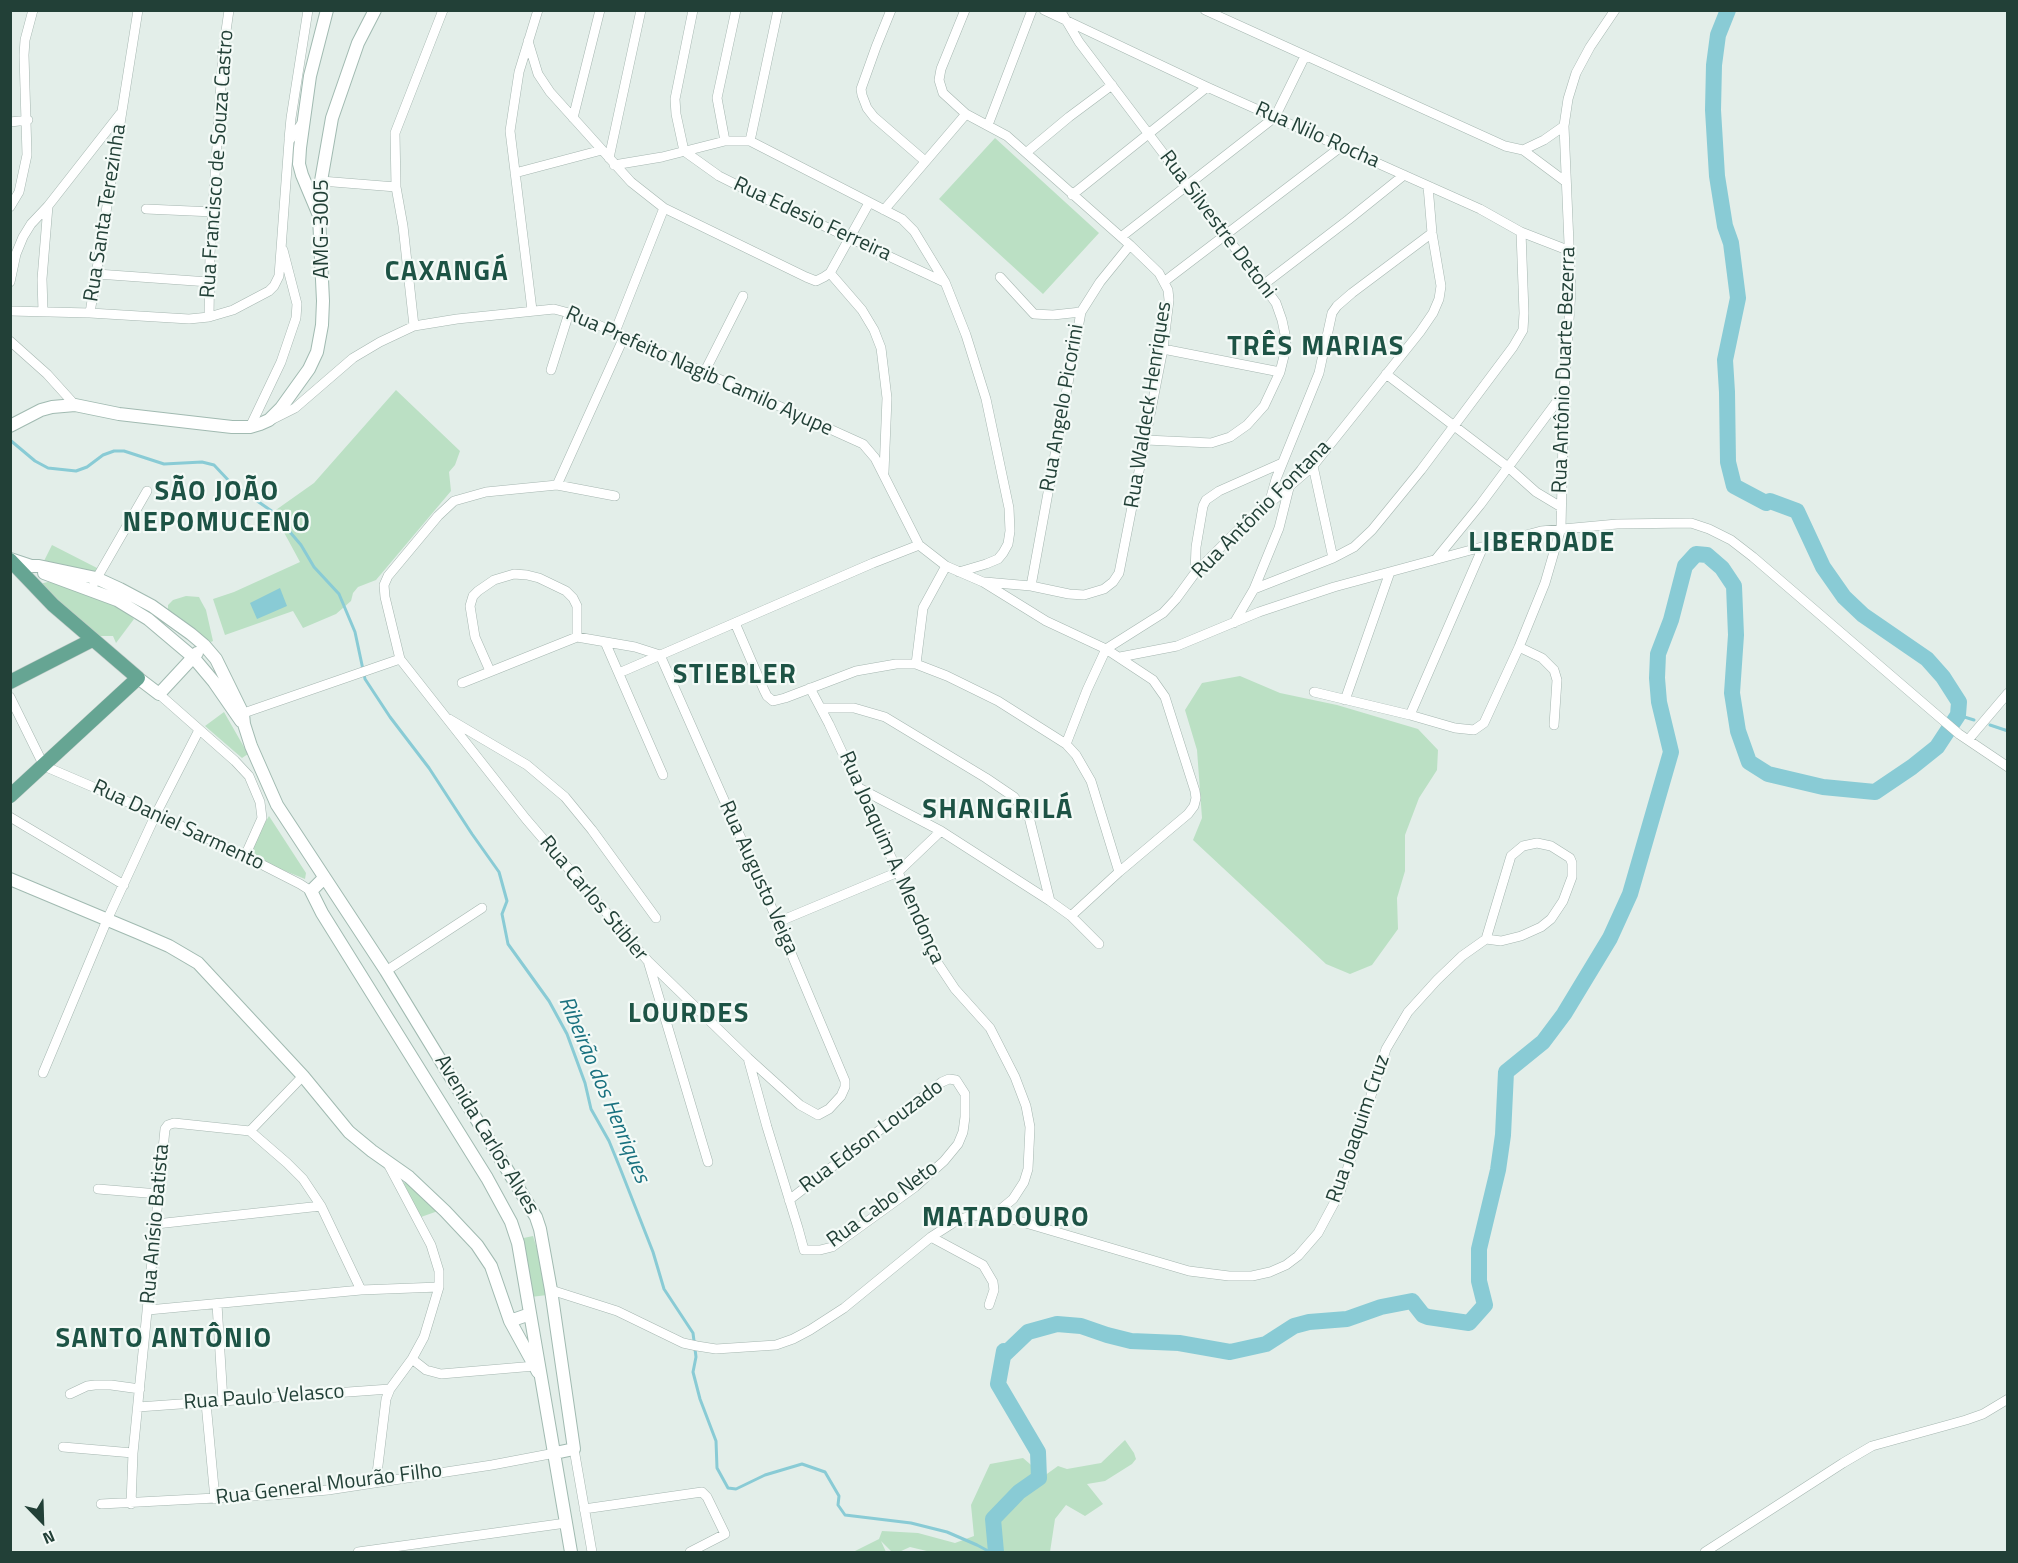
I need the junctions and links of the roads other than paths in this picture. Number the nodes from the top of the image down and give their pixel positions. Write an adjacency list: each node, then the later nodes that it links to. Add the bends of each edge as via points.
1 (33, 10): 30 (street, via 24,55)
2 (138, 10): 26 (street, Rua Santa Terezinha)
3 (229, 10): 60 (street, Rua Francisco de Souza Castro)
4 (308, 10): 36 (street)
5 (327, 10): 31 (main road, via 310,76)
6 (375, 10): 48 (main road, AMG-3005, via 358,43 335,107)
7 (443, 10): 52 (street, via 395,133)
8 (538, 10): 22 (street)
9 (600, 10): 29 (street)
10 (640, 10): 45 (street)
11 (693, 10): 42 (street, via 675,99)
12 (736, 10): 37 (street, via 717,98)
13 (778, 10): 38 (street)
14 (891, 10): 44 (street, via 862,95 873,117)
15 (965, 10): 27 (street, Rua Waldeck Henriques, via 939,80 943,93)
16 (1032, 10): 33 (street)
17 (1044, 10): 21 (street, Rua Nilo Rocha)
18 (1060, 10): 21 (street, Rua Silvestre Detoni)
19 (1205, 10): 23 (street)
20 (1616, 10): 34 (street, Rua Antônio Duarte Bezerra, via 1576,74)
21 (1065, 20): 24 (street, Rua Silvestre Detoni); 25 (street, Rua Nilo Rocha)
22 (528, 41): 29 (street, via 538,74); 46 (street, via 510,132)
23 (1305, 56): 28 (street); 41 (street, via 1492,141)
24 (1112, 85): 35 (street, Rua Silvestre Detoni); 43 (street)
25 (1207, 87): 28 (street, Rua Nilo Rocha); 35 (street)
26 (121, 112): 55 (street); 71 (street, Rua Santa Terezinha)
27 (966, 114): 33 (street, Rua Waldeck Henriques); 44 (street)
28 (1275, 117): 39 (street, Rua Nilo Rocha); 50 (street)
29 (573, 118): 40 (street)
30 (28, 120): 32 (street); 56 (street, via 25,167 19,192)
31 (304, 120): 36 (street); 61 (main road, via 299,164)
32 (10, 122)
33 (988, 124): 43 (street, Rua Waldeck Henriques)
34 (1564, 126): 41 (street); 49 (street, Rua Antônio Duarte Bezerra)
35 (1149, 133): 50 (street, Rua Silvestre Detoni); 53 (street)
36 (289, 141): 67 (street)
37 (725, 141): 38 (street); 42 (street)
38 (750, 141): 54 (street)
39 (1342, 146): 47 (street, Rua Nilo Rocha); 64 (street)
40 (602, 150): 45 (street); 46 (street)
41 (1523, 150): 49 (street)
42 (684, 151): 45 (street); 65 (street, Rua Edesio Ferreira, via 719,176)
43 (1027, 153): 53 (street, Rua Waldeck Henriques)
44 (925, 161): 59 (street)
45 (611, 162): 57 (street)
46 (515, 173): 79 (street)
47 (1404, 175): 51 (street, Rua Nilo Rocha); 77 (street)
48 (321, 181): 52 (street); 61 (main road, AMG-3005)
49 (1566, 182): 69 (street, Rua Antônio Duarte Bezerra)
50 (1188, 186): 64 (street, Rua Silvestre Detoni); 66 (street)
51 (1428, 186): 62 (street, Rua Nilo Rocha); 63 (street, Rua Antônio Fontana)
52 (396, 187): 86 (street)
53 (1072, 195): 66 (street, Rua Waldeck Henriques)
54 (869, 203): 59 (street); 65 (street)
55 (48, 206): 74 (street, via 23,237); 81 (street)
56 (10, 207)
57 (664, 208): 70 (street, via 806,278 816,281); 87 (street)
58 (146, 209): 60 (street)
59 (884, 210): 76 (street, via 914,231)
60 (214, 212): 75 (street, Rua Francisco de Souza Castro)
61 (319, 216): 96 (main road, AMG-3005, via 323,301 316,352 296,390)
62 (1521, 232): 69 (street, Rua Nilo Rocha); 98 (street, via 1522,330)
63 (1432, 233): 93 (street, Rua Antônio Fontana, via 1441,286 1439,299 1420,332); 101 (street, via 1337,306 1319,373)
64 (1224, 235): 73 (street); 77 (street, Rua Silvestre Detoni)
65 (848, 237): 70 (street); 76 (street, Rua Edesio Ferreira)
66 (1121, 237): 68 (street, Rua Waldeck Henriques)
67 (281, 245): 85 (street, via 279,276 274,286 254,300); 99 (street, via 297,304 296,318 281,362)
68 (1130, 245): 73 (street, Rua Waldeck Henriques); 82 (street, Rua Angelo Picorini)
69 (1570, 251): 94 (street, Rua Antônio Duarte Bezerra)
70 (830, 273): 104 (street, via 862,310 880,348 887,398)
71 (97, 274): 75 (street); 83 (street, Rua Santa Terezinha)
72 (1000, 277): 82 (street, via 1034,314)
73 (1165, 281): 89 (street, Rua Waldeck Henriques, via 1169,300)
74 (10, 282)
75 (209, 282): 85 (street, Rua Francisco de Souza Castro)
76 (945, 282): 118 (street, via 986,399 1009,508 1008,544 998,559)
77 (1263, 285): 92 (street, Rua Silvestre Detoni, via 1276,303 1286,339)
78 (743, 296): 91 (street)
79 (532, 310): 84 (street, Rua Prefeito Nagib Camilo Ayupe); 86 (street, Rua Prefeito Nagib Camilo Ayupe)
80 (10, 311): 81 (street)
81 (43, 311): 83 (street)
82 (1081, 312): 123 (street, Rua Angelo Picorini)
83 (90, 313): 85 (street)
84 (569, 313): 87 (street, Rua Prefeito Nagib Camilo Ayupe); 90 (street)
85 (209, 317)
86 (414, 326): 96 (street, Rua Prefeito Nagib Camilo Ayupe, via 353,358 295,408)
87 (619, 334): 91 (street, Rua Prefeito Nagib Camilo Ayupe); 105 (street)
88 (10, 341): 95 (street)
89 (1163, 349): 92 (street); 100 (street, Rua Waldeck Henriques)
90 (551, 370)
91 (705, 371): 104 (street, Rua Prefeito Nagib Camilo Ayupe, via 863,444)
92 (1280, 372): 100 (street, Rua Silvestre Detoni, via 1264,406 1247,426 1230,437 1211,443)
93 (1386, 374): 98 (street); 102 (street, Rua Antônio Fontana)
94 (1564, 392): 103 (street); 110 (street, Rua Antônio Duarte Bezerra)
95 (75, 405): 97 (main road, via 41,410); 99 (main road, via 119,414)
96 (269, 420): 99 (main road, AMG-3005)
97 (10, 426)
98 (1454, 426): 103 (street); 114 (street, via 1372,530 1354,547)
99 (250, 427)
100 (1146, 440): 123 (street, Rua Waldeck Henriques, via 1122,564 1113,582 1084,595)
101 (1282, 463): 109 (street); 120 (street, via 1206,500)
102 (1313, 466): 106 (street, Rua Antônio Fontana); 114 (street)
103 (1508, 467): 110 (street, via 1536,492); 116 (street)
104 (884, 475): 112 (street, Rua Prefeito Nagib Camilo Ayupe)
105 (557, 485): 108 (street); 136 (street, via 463,497 438,516 384,585)
106 (1289, 488): 109 (street, Rua Antônio Fontana); 124 (street, via 1279,528)
107 (147, 491): 121 (street)
108 (615, 496)
109 (1269, 504): 120 (street, Rua Antônio Fontana)
110 (1561, 507): 111 (street, Rua Antônio Duarte Bezerra)
111 (1561, 528): 113 (street); 131 (street, Rua Antônio Duarte Bezerra, via 1545,583); 155 (street, via 1691,523 1731,540)
112 (920, 545): 117 (street, Rua Prefeito Nagib Camilo Ayupe); 125 (street)
113 (1483, 547): 116 (street); 150 (street)
114 (1333, 558): 124 (street)
115 (10, 560): 121 (main road); 128 (main road)
116 (1436, 560): 119 (street)
117 (946, 566): 118 (street, Rua Prefeito Nagib Camilo Ayupe); 137 (street, via 923,608)
118 (959, 572): 122 (street, Rua Prefeito Nagib Camilo Ayupe)
119 (1390, 572): 126 (street, via 1334,586); 148 (street)
120 (1195, 573): 132 (street, Rua Antônio Fontana, via 1163,613)
121 (96, 578): 130 (main road, via 152,606); 134 (main road, via 117,600)
122 (983, 582): 123 (street, Rua Waldeck Henriques); 132 (street, via 1046,621)
123 (1031, 586)
124 (1254, 589): 126 (street)
125 (735, 623): 133 (street); 143 (street, via 770,700)
126 (1234, 623): 135 (street, via 1177,646)
127 (577, 637): 129 (street); 138 (street); 138 (street, via 577,606 566,591 527,575 494,580 473,596 470,606 475,637)
128 (92, 640): 140 (main road); 141 (main road)
129 (605, 642): 133 (street); 139 (street)
130 (204, 645): 134 (main road); 152 (main road, via 226,677)
131 (1519, 647): 150 (street, Rua Antônio Duarte Bezerra, via 1482,726 1471,731); 153 (street, via 1542,658 1554,670)
132 (1106, 649): 135 (street); 156 (street)
133 (660, 655): 139 (street); 177 (street, Rua Augusto Veiga)
134 (194, 657): 146 (main road); 152 (main road)
135 (1120, 657): 167 (street, via 1153,680 1165,697 1197,798 1188,814)
136 (400, 659): 151 (street, Rua Carlos Stibler); 152 (street)
137 (916, 664): 143 (street, via 877,666); 156 (street, via 998,701)
138 (490, 671): 142 (street)
139 (619, 673): 159 (street)
140 (138, 678): 146 (main road); 157 (main road)
141 (10, 682)
142 (462, 683)
143 (810, 688): 149 (street, Rua Joaquim A. Mendonça)
144 (1314, 692): 148 (street)
145 (2007, 693): 155 (street)
146 (159, 694): 154 (street)
147 (10, 697): 157 (street)
148 (1345, 700): 150 (street)
149 (821, 708): 160 (street, Rua Joaquim A. Mendonça); 172 (street, via 854,708 885,717 1014,797 1029,817)
150 (1410, 715)
151 (444, 716): 175 (street, via 527,765 565,797); 180 (street, Rua Carlos Stibler)
152 (241, 718): 168 (main road, Avenida Carlos Alves, via 278,805)
153 (1554, 725)
154 (200, 730): 162 (street); 165 (street, via 243,769 260,802 261,824)
155 (1968, 740): 158 (street)
156 (1066, 744): 167 (street, via 1091,780)
157 (44, 766): 161 (main road); 162 (street, Rua Daniel Sarmento)
158 (2007, 767)
159 (663, 775)
160 (859, 788): 164 (street); 166 (street, Rua Joaquim A. Mendonça)
161 (10, 796)
162 (156, 814): 165 (street, Rua Daniel Sarmento); 170 (street)
163 (10, 817): 170 (street)
164 (940, 831): 166 (street); 172 (street)
165 (245, 856): 171 (street, Rua Daniel Sarmento)
166 (898, 872): 177 (street); 193 (street, Rua Joaquim A. Mendonça, via 933,956 950,984 990,1028 1026,1106 1030,1127 1028,1169 1013,1199)
167 (1119, 872): 174 (street)
168 (324, 878): 171 (main road); 181 (main road, Avenida Carlos Alves)
169 (10, 879): 176 (main road)
170 (124, 885): 176 (street)
171 (311, 891): 202 (main road, via 502,1205 518,1243)
172 (1050, 900): 174 (street)
173 (482, 908): 181 (street)
174 (1071, 916): 179 (street)
175 (656, 918)
176 (107, 920): 183 (street); 184 (main road, via 198,963)
177 (778, 922): 182 (street, Rua Augusto Veiga, via 845,1081 844,1091 823,1113 813,1113)
178 (1486, 939): 178 (street, via 1506,868 1517,849 1537,843 1551,846 1570,858 1572,877 1551,919 1521,936 1501,941); 193 (street, Rua Joaquim Cruz, via 1437,980 1403,1021 1386,1049 1340,1192 1318,1233 1286,1265 1252,1276 1189,1271)
179 (1099, 944)
180 (648, 961): 182 (street); 188 (street, Rua Carlos Stibler)
181 (386, 971): 198 (main road, Avenida Carlos Alves, via 536,1217)
182 (748, 1058): 191 (street)
183 (43, 1073)
184 (303, 1076): 186 (street); 187 (main road, via 349,1132)
185 (956, 1080): 191 (street, Rua Edson Louzado, via 942,1082); 191 (street, Rua Cabo Neto, via 965,1094 965,1117 963,1132 951,1154 915,1187 839,1242 820,1250 804,1250)
186 (250, 1131): 190 (street, Rua Anísio Batista, via 168,1125); 192 (street, via 303,1179)
187 (387, 1162): 196 (street, via 431,1245); 203 (main road, via 429,1196 485,1255)
188 (708, 1162)
189 (98, 1189): 190 (street)
190 (159, 1194): 194 (street, Rua Anísio Batista)
191 (789, 1200)
192 (321, 1206): 194 (street); 197 (street)
193 (995, 1214): 195 (street, Rua Joaquim Cruz, via 956,1221)
194 (156, 1224): 201 (street, Rua Anísio Batista)
195 (931, 1237): 198 (street, Rua Joaquim Cruz, via 844,1308 776,1345 727,1348 683,1343 617,1311); 200 (street, via 983,1265 993,1282)
196 (440, 1287): 197 (street); 204 (street, via 424,1337)
197 (362, 1290): 199 (street)
198 (551, 1290): 215 (main road, Avenida Carlos Alves)
199 (217, 1304): 201 (street); 211 (street)
200 (989, 1305)
201 (148, 1310): 207 (street, Rua Anísio Batista)
202 (532, 1320): 203 (main road); 206 (main road)
203 (510, 1321): 205 (main road)
204 (412, 1359): 205 (street, via 426,1370 441,1374); 208 (street)
205 (535, 1366): 206 (main road)
206 (542, 1379): 217 (main road)
207 (140, 1389): 209 (street, via 96,1385); 213 (street, Rua Anísio Batista)
208 (390, 1389): 211 (street, Rua Paulo Velasco); 218 (street)
209 (70, 1394)
210 (2007, 1399): 228 (street, via 1966,1420 1872,1446)
211 (223, 1401): 212 (street, Rua Paulo Velasco)
212 (206, 1403): 213 (street, Rua Paulo Velasco); 219 (street)
213 (138, 1407): 216 (street, Rua Anísio Batista)
214 (63, 1447): 216 (street)
215 (574, 1449): 217 (main road); 222 (street)
216 (133, 1453): 221 (street, Rua Anísio Batista)
217 (555, 1453): 218 (street, Rua General Mourão Filho); 223 (main road)
218 (376, 1482): 219 (street, Rua General Mourão Filho)
219 (215, 1499): 221 (street, Rua General Mourão Filho)
220 (101, 1504): 221 (street, Rua General Mourão Filho)
221 (131, 1504)
222 (584, 1509): 226 (street); 227 (street, via 705,1493 725,1534)
223 (566, 1523): 224 (street); 225 (main road)
224 (358, 1552)
225 (571, 1552)
226 (592, 1552)
227 (690, 1552)
228 (1705, 1552)

